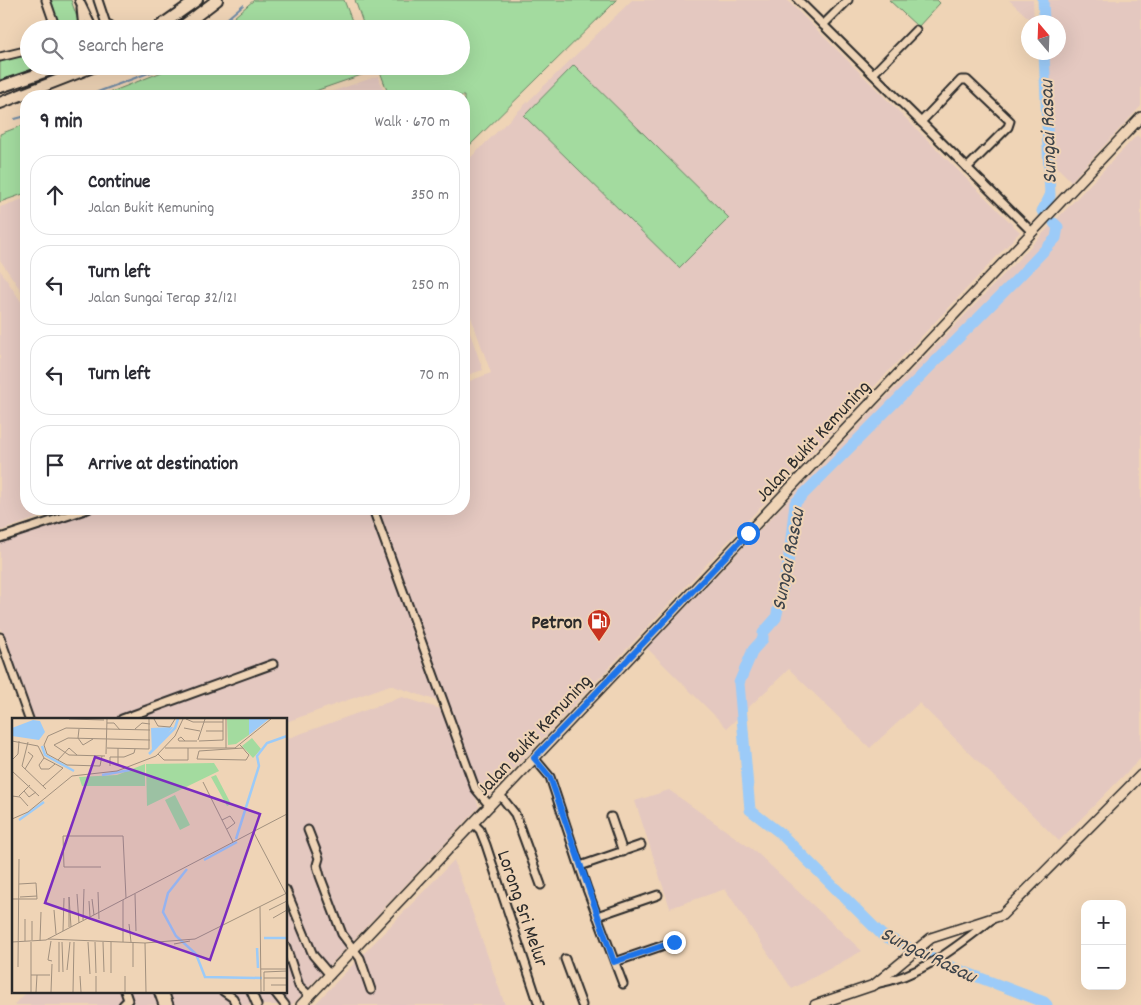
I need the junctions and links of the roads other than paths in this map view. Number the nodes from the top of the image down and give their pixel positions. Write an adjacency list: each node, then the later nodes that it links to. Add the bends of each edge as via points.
1 (46, 0): 8 (street)
2 (98, 0): 11 (street)
3 (197, 0): 12 (main road)
4 (217, 0): 13 (main road)
5 (798, 0): 14 (street)
6 (848, 0): 14 (street)
7 (80, 2): 9 (street); 10 (street)
8 (53, 20)
9 (83, 20)
10 (89, 20)
11 (104, 20)
12 (169, 20)
13 (191, 20)
14 (823, 25): 18 (street)
15 (916, 30): 18 (street)
16 (20, 52): 17 (street)
17 (0, 57)
18 (873, 74): 25 (street)
19 (35, 75): 21 (main road)
20 (72, 75): 22 (main road)
21 (0, 87)
22 (33, 90)
23 (20, 95): 24 (main road)
24 (0, 103)
25 (920, 122): 27 (street); 27 (street, via 961,80 967,80 1009,118 1010,125)
26 (1139, 124): 28 (main road, Jalan Bukit Kemuning)
27 (967, 168): 28 (street)
28 (1032, 232): 36 (main road, Jalan Bukit Kemuning)
29 (70, 515): 31 (street)
30 (375, 515): 39 (street, via 475,788)
31 (0, 538)
32 (0, 637): 34 (street)
33 (273, 664): 35 (street)
34 (29, 718)
35 (125, 718)
36 (534, 758): 38 (main road, Jalan Bukit Kemuning); 45 (street, via 550,777)
37 (1141, 775): 50 (main road, via 1034,885 1002,915)
38 (500, 795): 39 (main road, Jalan Bukit Kemuning); 46 (street, via 515,814)
39 (490, 806): 41 (main road, Jalan Bukit Kemuning)
40 (611, 817): 44 (street)
41 (474, 823): 52 (main road, Jalan Bukit Kemuning); 74 (street, Lorong Sri Melur, via 486,845)
42 (308, 830): 52 (street, via 319,858 320,876 342,934)
43 (641, 845): 44 (street)
44 (623, 852): 45 (street)
45 (580, 866): 49 (street)
46 (541, 885)
47 (288, 895): 56 (street, via 313,955)
48 (658, 895): 49 (street)
49 (597, 916): 55 (street)
50 (993, 919): 58 (street, via 929,966); 58 (main road, via 931,938)
51 (674, 942): 55 (street)
52 (354, 949): 56 (main road, Jalan Bukit Kemuning); 59 (street)
53 (288, 953): 66 (street, via 299,986)
54 (565, 959): 75 (street)
55 (614, 962): 57 (street)
56 (330, 975): 66 (main road, Jalan Bukit Kemuning)
57 (623, 984)
58 (874, 984): 76 (main road)
59 (371, 990)
60 (125, 992): 67 (street, via 128,1000)
61 (158, 992): 68 (street)
62 (164, 992): 69 (street)
63 (224, 992): 70 (street)
64 (251, 992): 71 (street)
65 (275, 992): 72 (street)
66 (310, 996): 73 (main road, Jalan Bukit Kemuning)
67 (123, 1005)
68 (163, 1005)
69 (169, 1005)
70 (236, 1005)
71 (257, 1005)
72 (285, 1005)
73 (301, 1005)
74 (539, 1005)
75 (582, 1005)
76 (815, 1005)

